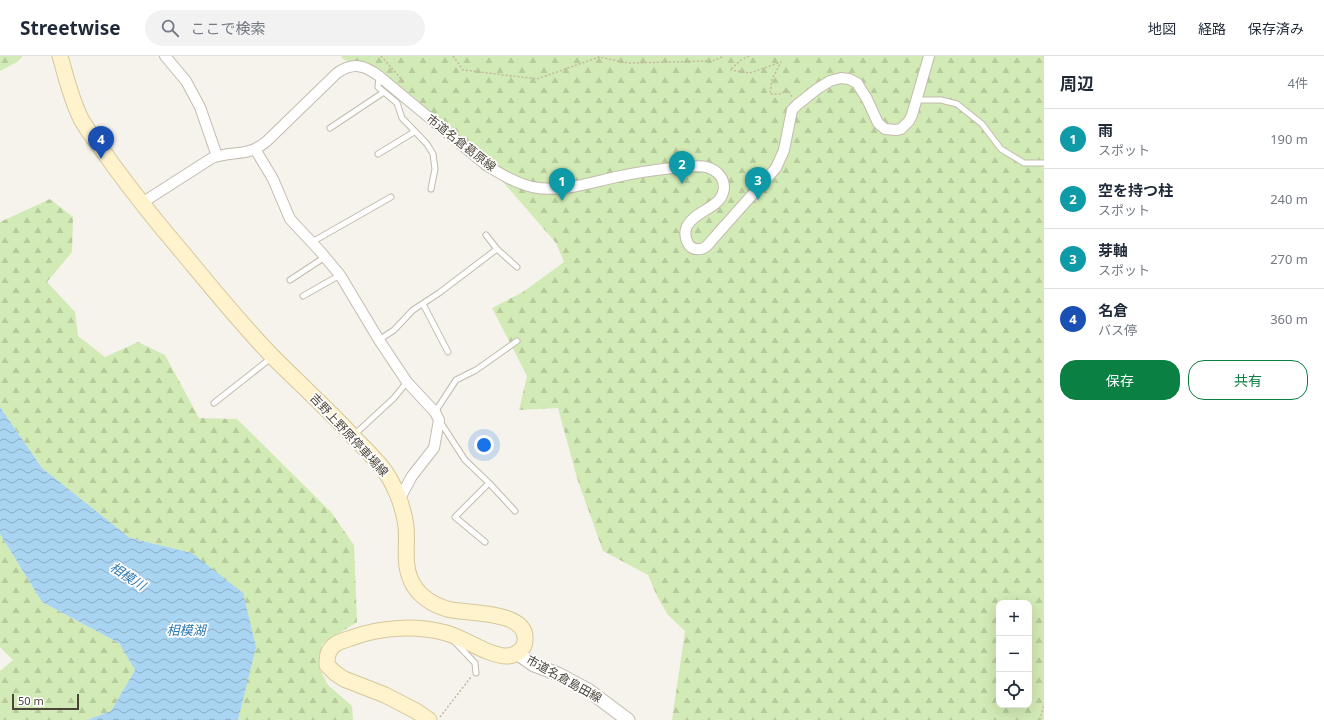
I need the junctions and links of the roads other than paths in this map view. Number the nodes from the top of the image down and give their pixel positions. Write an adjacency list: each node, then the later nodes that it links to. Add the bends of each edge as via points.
1 (60, 56): 15 (main road, 吉野上野原停車場線, via 71,96 81,118)
2 (165, 56): 11 (street, via 186,81 200,107)
3 (929, 56): 6 (street, 市道名倉葛原線)
4 (379, 76): 5 (lane, via 378,87); 6 (street, 市道名倉葛原線, via 486,165 513,180 533,187 575,186 665,169 694,166 712,168 724,183 723,195 716,204 694,217 686,228 686,239 696,249 706,247 776,168 784,150 792,110 816,89 841,78 857,83 873,114 885,129 896,130 905,126); 9 (street, 市道名倉葛原線, via 362,66 342,69)
5 (384, 92): 7 (lane); 8 (lane, via 397,103 402,118)
6 (917, 100): 12 (lane, via 941,100 957,104 982,124 1001,149 1024,163)
7 (330, 128)
8 (414, 132): 10 (lane); 13 (lane, via 433,154 435,170)
9 (256, 149): 11 (street, 市道名倉葛原線); 17 (street, via 273,179 290,219)
10 (378, 154)
11 (217, 156): 15 (street, 市道名倉葛原線)
12 (1044, 163)
13 (431, 189)
14 (391, 197): 17 (lane)
15 (142, 205): 28 (main road, 吉野上野原停車場線)
16 (486, 235): 18 (lane)
17 (312, 242): 19 (street)
18 (497, 249): 20 (lane); 24 (lane)
19 (325, 257): 21 (street); 22 (lane)
20 (517, 267)
21 (340, 275): 23 (lane); 25 (street)
22 (290, 280)
23 (303, 296)
24 (423, 304): 25 (lane); 27 (lane)
25 (379, 340): 29 (street)
26 (517, 341): 31 (lane, via 476,370 456,380)
27 (448, 352)
28 (273, 356): 30 (lane); 32 (main road, 吉野上野原停車場線)
29 (407, 382): 31 (street); 32 (lane, via 394,398)
30 (214, 402)
31 (437, 416): 33 (lane, via 465,460); 34 (street, via 434,448 412,476)
32 (353, 436): 34 (main road, 吉野上野原停車場線, via 381,466)
33 (489, 483): 35 (lane); 36 (lane, via 455,517)
34 (399, 500): 38 (main road, 吉野上野原停車場線, via 406,525 408,572 418,591 446,609 511,620 520,626 525,634 523,648)
35 (515, 511)
36 (485, 542)
37 (447, 634): 38 (main road, via 500,655 510,656); 39 (lane, via 475,663); 40 (main road, via 413,628 377,631 343,640 333,646 327,656 327,665 344,680 385,694)
38 (518, 653): 41 (street, 市道名倉島田線, via 534,665 588,690)
39 (476, 673)
40 (429, 720)
41 (628, 720)

